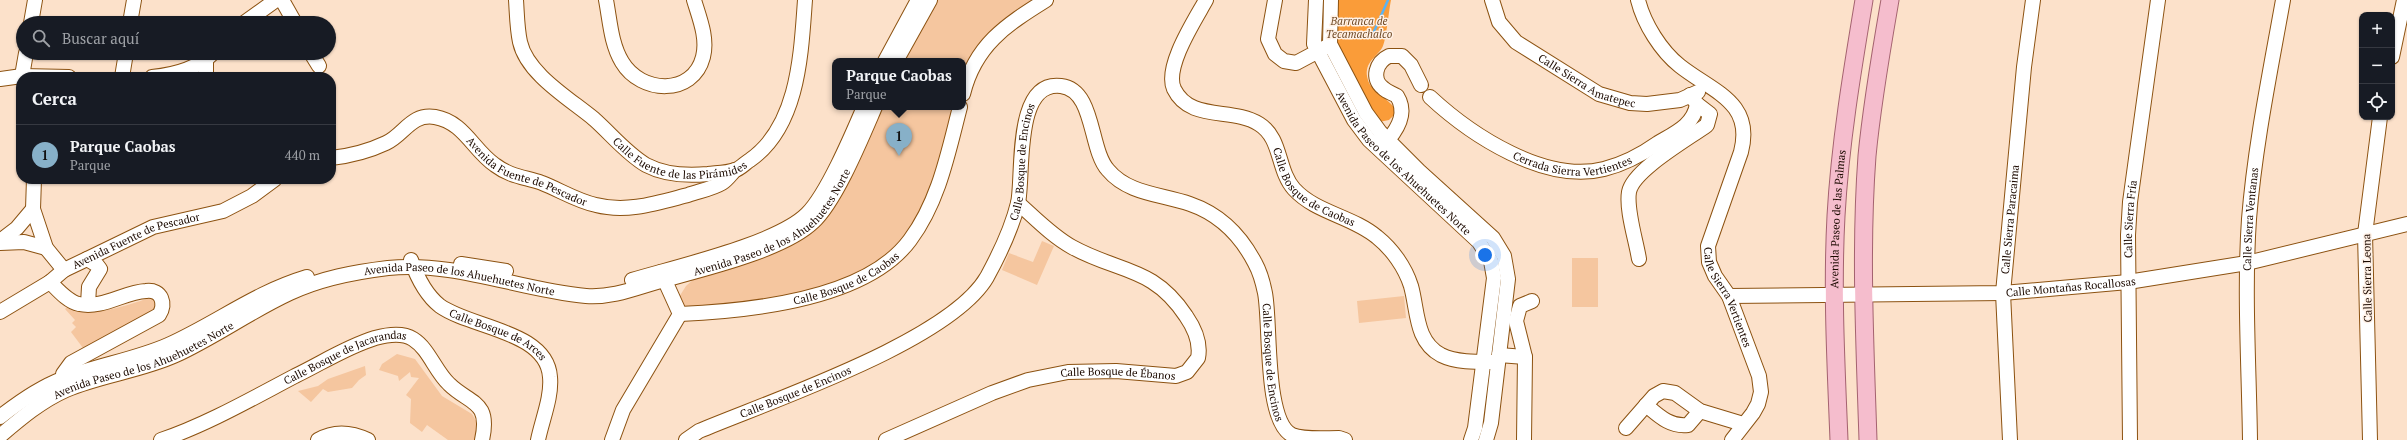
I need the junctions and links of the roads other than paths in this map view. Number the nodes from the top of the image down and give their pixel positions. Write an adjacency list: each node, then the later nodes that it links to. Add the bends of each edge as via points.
1 (35, 0): 24 (street)
2 (134, 0): 25 (street)
3 (276, 0): 26 (street)
4 (282, 0): 27 (street)
5 (516, 0): 56 (street, Calle Fuente de las Pirámides, via 520,44 528,60 544,80 646,165 669,173 694,176)
6 (606, 0): 7 (street, via 612,38 622,62 632,74 647,84 660,86 676,85 687,80 699,69 704,56 705,38)
7 (694, 0)
8 (806, 0): 56 (street, Calle Fuente de las Pirámides, via 800,62 792,94 781,121 760,152)
9 (918, 0): 31 (street)
10 (930, 0): 32 (street)
11 (1046, 0): 46 (street, via 991,39 976,59)
12 (1206, 0): 85 (street, Calle Bosque de Caobas, via 1173,69 1172,84 1179,97 1190,108 1249,119 1265,128 1273,138 1284,175 1300,194 1315,205 1368,230 1394,254 1411,286 1421,334 1425,341 1442,355)
13 (1275, 0): 30 (street, via 1268,39 1275,54 1284,61 1296,63)
14 (1316, 0): 30 (street, Avenida Paseo de los Ahuehuetes Norte, via 1314,44)
15 (1331, 0): 28 (street, Avenida Paseo de los Ahuehuetes Norte)
16 (1492, 0): 49 (street, Calle Sierra Amatepec, via 1499,22 1516,42 1600,94 1630,103)
17 (1638, 0): 47 (street, Calle Sierra Vertientes, via 1645,19 1668,54)
18 (1864, 0): 75 (main road, Avenida Paseo de las Palmas, via 1842,150 1836,216)
19 (1890, 0): 76 (main road, via 1867,156)
20 (2033, 0): 74 (street, Calle Sierra Paracaima, via 2024,66)
21 (2158, 0): 73 (street, Calle Sierra Fría, via 2130,202)
22 (2283, 0): 69 (street, Calle Sierra Ventanas, via 2261,122 2249,218)
23 (2404, 0): 29 (street)
24 (32, 16)
25 (131, 16)
26 (254, 16)
27 (291, 16)
28 (1330, 44): 30 (street); 54 (street, Avenida Paseo de los Ahuehuetes Norte, via 1366,113)
29 (2394, 48)
30 (1317, 51): 59 (street, Avenida Paseo de los Ahuehuetes Norte, via 1354,120 1369,140)
31 (887, 58)
32 (898, 58)
33 (25, 60): 39 (street)
34 (125, 60): 40 (street)
35 (203, 60): 41 (street)
36 (209, 60): 42 (street)
37 (316, 60): 38 (street)
38 (319, 66)
39 (23, 72)
40 (123, 72)
41 (177, 72)
42 (207, 72)
43 (16, 77): 44 (street)
44 (0, 79)
45 (1421, 85): 54 (street, via 1412,65 1402,56 1388,56 1378,65 1378,82 1396,96 1401,108 1400,124)
46 (966, 86)
47 (1708, 86): 49 (street, Calle Sierra Amatepec); 77 (street, Calle Sierra Vertientes, via 1735,107 1744,123 1745,138 1741,152 1708,246 1709,262 1714,276)
48 (1430, 97): 49 (street, Cerrada Sierra Vertientes, via 1461,123 1495,144 1554,169 1579,172 1602,170 1642,154 1688,123 1695,114)
49 (1694, 100): 67 (street, via 1710,114 1707,125 1639,174 1630,188 1629,205)
50 (863, 110): 71 (street, Avenida Paseo de los Ahuehuetes Norte, via 819,198 800,220 786,228)
51 (874, 110): 71 (street, Avenida Paseo de los Ahuehuetes Norte, via 827,204 806,228 761,250)
52 (959, 110): 81 (street, Calle Bosque de Caobas, via 945,166 932,201 910,241 890,260 849,283 804,298 742,310)
53 (2380, 120): 63 (street, Calle Sierra Leona)
54 (1388, 140): 59 (street, Avenida Paseo de los Ahuehuetes Norte)
55 (336, 157): 56 (street, Avenida Fuente de Pescador, via 363,152 388,142 406,125 420,118 434,117 452,123 466,133 485,157 512,176 538,182 595,205 619,208 654,204 723,183)
56 (735, 170)
57 (34, 184): 61 (street)
58 (268, 184): 66 (street, Avenida Fuente de Pescador, via 223,211 153,227)
59 (1441, 198): 82 (street, Avenida Paseo de los Ahuehuetes Norte, via 1479,242 1491,261 1494,278); 84 (street, Avenida Paseo de los Ahuehuetes Norte, via 1493,238 1504,256 1508,279)
60 (1018, 203): 101 (street, Calle Bosque de Encinos, via 986,279 966,302 938,322 878,356 699,431); 102 (street, Calle Bosque de Ébanos, via 1071,246 1141,274 1163,288 1177,302 1191,323 1198,340 1198,358 1187,372 1176,376 1116,371 1068,372 1028,380 992,393); 103 (street, Calle Bosque de Encinos, via 1024,127 1030,106 1038,94 1049,87 1062,86 1075,92 1084,103 1099,156 1107,169 1121,182 1140,191 1201,208 1220,220 1243,243 1256,265 1265,290 1274,405 1281,425 1288,433 1299,438)
61 (33, 209): 64 (street, via 17,228); 65 (street)
62 (2407, 224): 63 (street, Calle Montañas Rocallosas)
63 (2365, 234): 69 (street, Calle Montañas Rocallosas); 113 (street, Calle Sierra Leona)
64 (0, 242): 65 (street, via 24,242)
65 (46, 248): 70 (street)
66 (86, 259): 70 (street, Avenida Fuente de Pescador); 79 (street, via 100,269 89,287)
67 (1639, 259)
68 (412, 263): 71 (street, Avenida Paseo de los Ahuehuetes Norte, via 595,296 619,294); 88 (street, Avenida Paseo de los Ahuehuetes Norte, via 354,273 306,286 174,356); 99 (street, Calle Bosque de Arces, via 425,290 440,305 453,313 527,342 543,356 549,369 550,383)
69 (2247, 263): 73 (street, Calle Montañas Rocallosas); 112 (street, Calle Sierra Ventanas)
70 (64, 270): 72 (street, Avenida Fuente de Pescador)
71 (662, 275): 81 (street)
72 (50, 282): 79 (street, via 78,304); 80 (street, Avenida Fuente de Pescador)
73 (2128, 282): 74 (street, Calle Montañas Rocallosas); 111 (street, Calle Sierra Fría)
74 (2004, 293): 76 (street, Calle Montañas Rocallosas); 110 (street, Calle Sierra Paracaima)
75 (1834, 294): 76 (street, Calle Montañas Rocallosas); 77 (street, Calle Montañas Rocallosas); 108 (main road, Avenida Paseo de las Palmas)
76 (1864, 294): 109 (main road)
77 (1729, 296): 92 (street, Calle Sierra Vertientes, via 1759,376 1761,392 1758,404)
78 (1532, 301): 83 (street, via 1520,306 1517,315)
79 (88, 304): 88 (street, via 146,291 156,293 162,299 164,308 148,322 71,363 65,369)
80 (0, 312)
81 (680, 314): 100 (street, via 623,410)
82 (1486, 344): 85 (street); 86 (street, Avenida Paseo de los Ahuehuetes Norte)
83 (1525, 357): 84 (street, Calle Bosque de Caobas); 106 (street)
84 (1498, 358): 86 (street, Calle Bosque de Caobas); 105 (street, Avenida Paseo de los Ahuehuetes Norte, via 1491,423)
85 (1457, 360): 86 (street, Calle Bosque de Caobas); 87 (street, via 1476,372)
86 (1484, 362): 87 (street, Avenida Paseo de los Ahuehuetes Norte)
87 (1481, 382): 104 (street, Avenida Paseo de los Ahuehuetes Norte)
88 (63, 385): 91 (street, Avenida Paseo de los Ahuehuetes Norte, via 26,396); 94 (street, Avenida Paseo de los Ahuehuetes Norte)
89 (1646, 405): 90 (street, via 1664,391 1675,392); 90 (street, via 1666,421 1679,426 1688,425); 93 (street)
90 (1700, 411): 92 (street)
91 (0, 417)
92 (1743, 424): 107 (street, Calle Sierra Vertientes)
93 (1626, 428)
94 (0, 436)
95 (161, 440): 98 (street, Calle Bosque de Jacarandas, via 184,432 296,376 331,355 374,338 401,334 413,339 444,379 481,409 484,422)
96 (318, 440): 97 (street, via 338,433 354,434)
97 (368, 440)
98 (482, 440)
99 (538, 440)
100 (612, 440)
101 (686, 440)
102 (886, 440)
103 (1345, 440)
104 (1471, 440)
105 (1486, 440)
106 (1524, 440)
107 (1732, 440)
108 (1839, 440)
109 (1868, 440)
110 (2010, 440)
111 (2130, 440)
112 (2250, 440)
113 (2370, 440)

